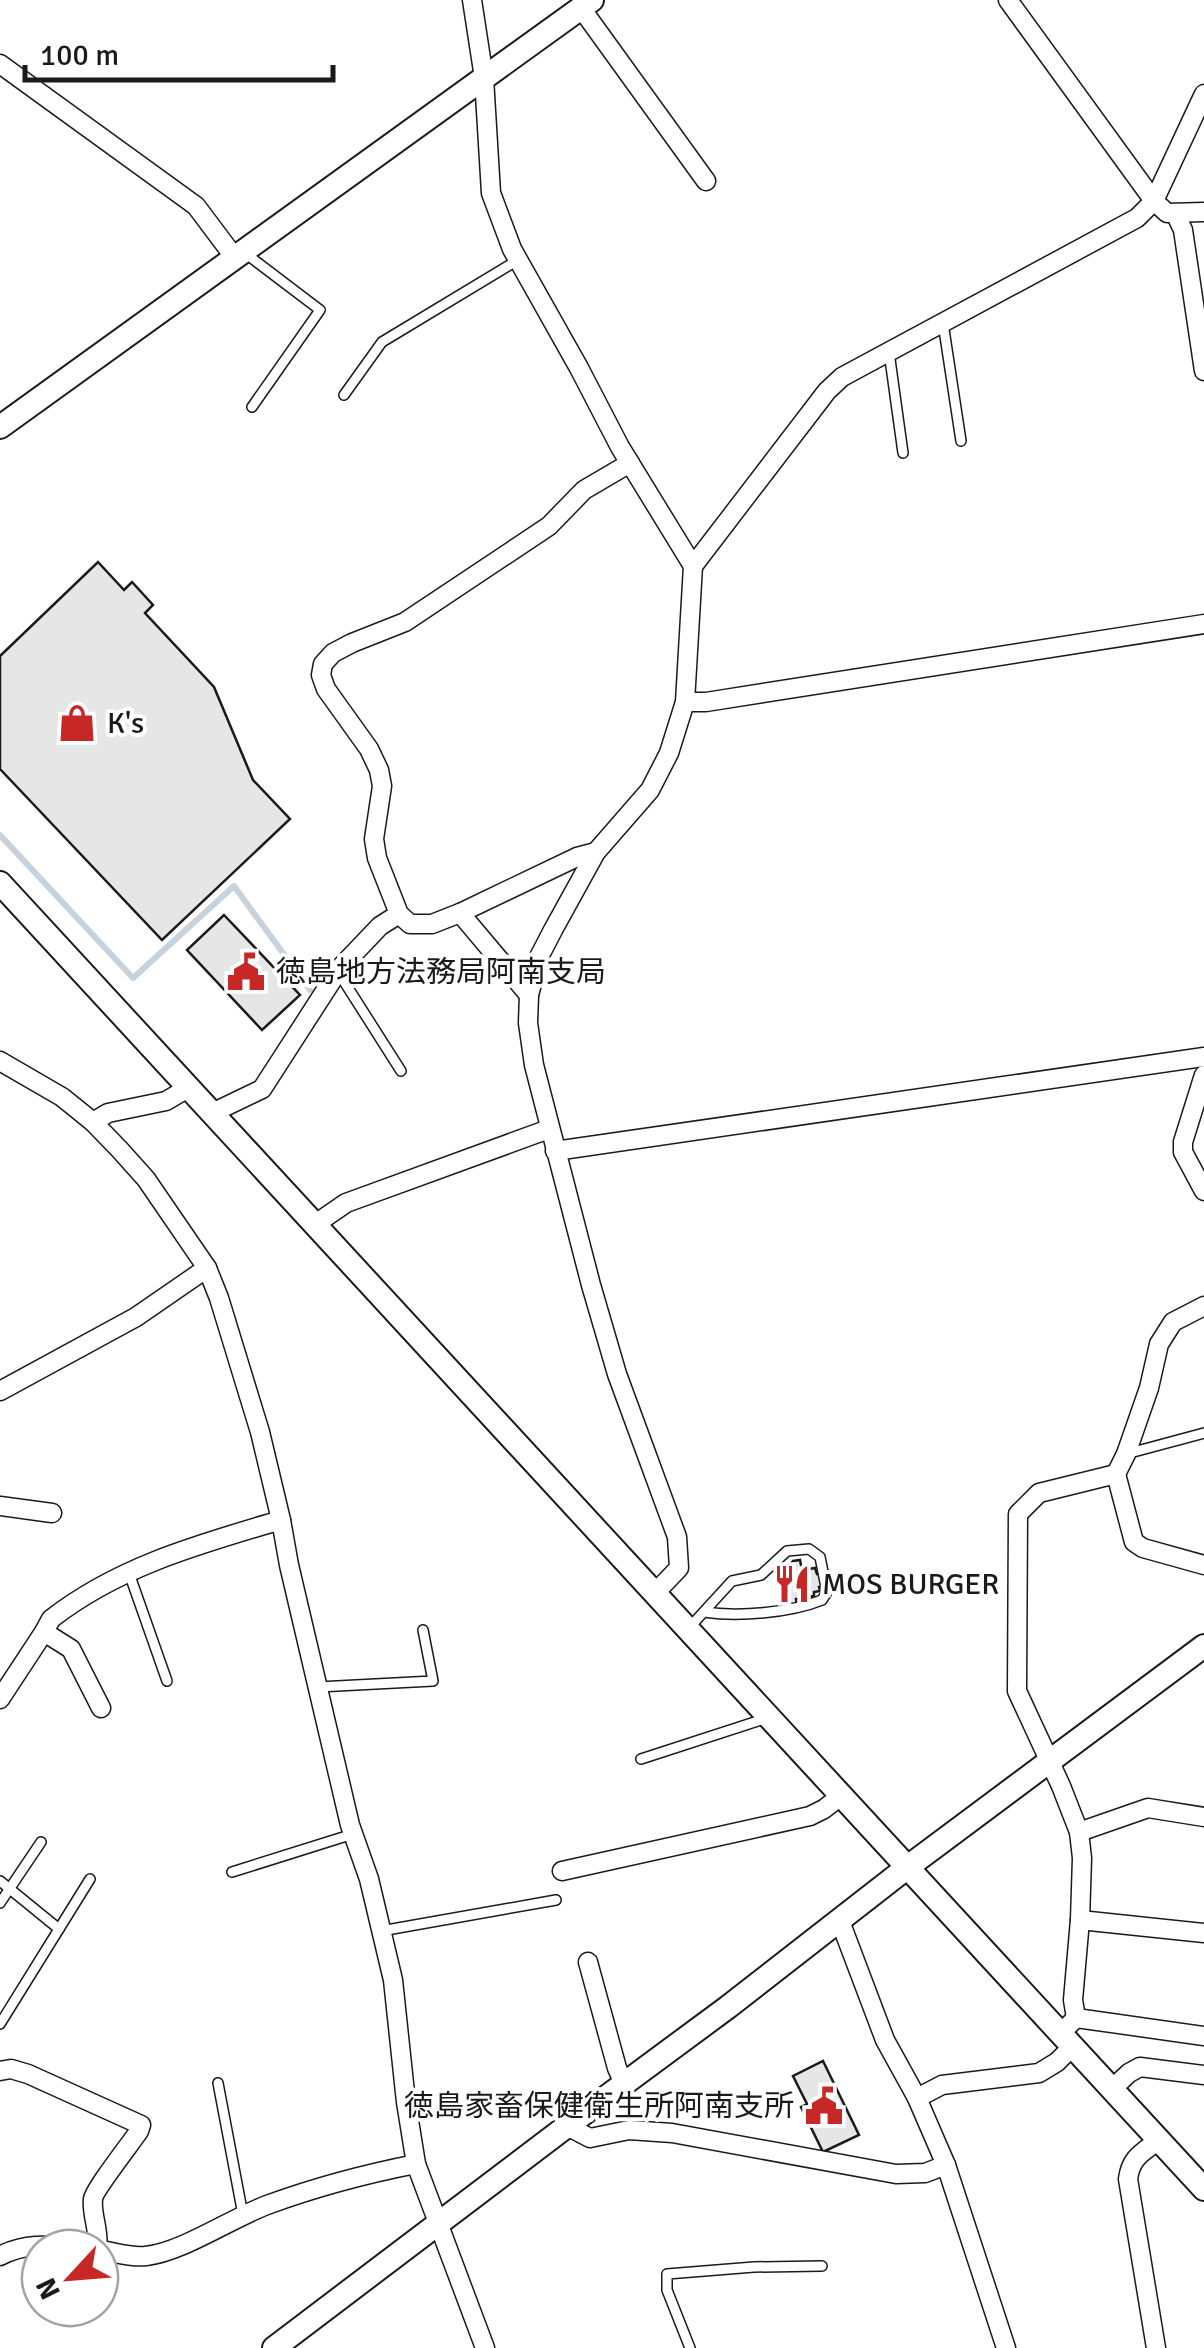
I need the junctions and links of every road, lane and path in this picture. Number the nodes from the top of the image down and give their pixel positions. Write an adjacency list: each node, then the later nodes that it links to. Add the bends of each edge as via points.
1 (472, 0): 5 (street)
2 (1008, 0): 8 (street)
3 (586, 4): 5 (street); 7 (street)
4 (0, 64): 11 (street, via 196,206)
5 (484, 78): 11 (street); 12 (street, via 491,193)
6 (1204, 94): 8 (street)
7 (706, 181)
8 (1154, 201): 10 (street); 13 (street, via 1137,218)
9 (1204, 212): 10 (street)
10 (1176, 214): 15 (street)
11 (239, 255): 17 (lane, via 320,310); 18 (street)
12 (518, 260): 16 (lane, via 382,342); 21 (street)
13 (943, 323): 14 (street); 19 (lane)
14 (888, 352): 20 (lane); 22 (street, via 827,390)
15 (1204, 371)
16 (344, 394)
17 (252, 408)
18 (0, 427)
19 (960, 441)
20 (903, 453)
21 (630, 463): 22 (street); 28 (street, via 405,622 352,642 323,664 326,689 378,770 374,838)
22 (693, 566): 24 (street)
23 (1204, 624): 24 (street)
24 (685, 702): 25 (street, via 650,790)
25 (596, 852): 27 (street); 30 (street, via 539,957)
26 (0, 883): 35 (street)
27 (460, 913): 28 (street, via 432,924 410,924); 30 (street)
28 (399, 914): 29 (street)
29 (338, 972): 33 (lane); 36 (street, via 262,1088)
30 (529, 995): 38 (street, via 534,1065)
31 (1204, 1058): 39 (street)
32 (0, 1061): 37 (street)
33 (401, 1071)
34 (1204, 1075): 40 (street, via 1182,1142)
35 (188, 1088): 36 (street); 37 (street)
36 (212, 1113): 41 (street)
37 (93, 1122): 42 (street, via 146,1179)
38 (550, 1129): 39 (street); 41 (street, via 346,1203)
39 (555, 1152): 53 (street, via 617,1374 677,1538 680,1568)
40 (1204, 1191)
41 (314, 1225): 53 (street)
42 (207, 1268): 44 (street, via 136,1317); 50 (street)
43 (1204, 1306): 46 (street, via 1173,1322 1159,1344)
44 (0, 1391)
45 (1204, 1433): 46 (lane)
46 (1126, 1454): 47 (street)
47 (1116, 1474): 51 (street, via 1134,1542); 64 (street, via 1040,1493 1018,1514 1017,1691)
48 (0, 1506): 49 (street)
49 (52, 1513)
50 (281, 1520): 52 (street); 59 (street)
51 (1204, 1565)
52 (128, 1570): 56 (street, via 60,1612); 58 (lane)
53 (656, 1594): 54 (street)
54 (696, 1620): 54 (lane, via 822,1600 828,1592 820,1557 810,1549 787,1551 761,1575 732,1581); 62 (street)
55 (422, 1630): 59 (lane, via 434,1681)
56 (44, 1632): 60 (street); 61 (street, via 71,1649)
57 (1204, 1646): 64 (street)
58 (167, 1681)
59 (318, 1687): 68 (street)
60 (0, 1699)
61 (101, 1708)
62 (770, 1718): 63 (lane); 65 (street)
63 (642, 1759)
64 (1050, 1762): 67 (street); 70 (street)
65 (842, 1795): 70 (street); 71 (street, via 810,1816)
66 (1204, 1818): 67 (street, via 1148,1808)
67 (1079, 1832): 79 (street)
68 (353, 1834): 72 (lane); 81 (street)
69 (41, 1842): 75 (lane)
70 (909, 1866): 78 (street); 85 (street)
71 (562, 1871)
72 (232, 1872)
73 (90, 1879): 80 (lane)
74 (0, 1882): 75 (lane)
75 (9, 1890): 77 (lane); 80 (lane)
76 (556, 1900): 81 (lane)
77 (0, 1904)
78 (840, 1920): 90 (street); 92 (street, via 885,2040)
79 (1080, 1920): 82 (street); 85 (street)
80 (58, 1928): 84 (lane)
81 (382, 1932): 95 (street)
82 (1204, 1933)
83 (588, 1962): 90 (street)
84 (0, 2024)
85 (1070, 2032): 86 (street); 91 (street); 92 (street, via 1057,2062 1039,2072 942,2085)
86 (1204, 2036)
87 (0, 2071): 100 (street, via 28,2074 141,2125 92,2198)
88 (1204, 2075): 91 (street, via 1140,2067)
89 (218, 2083): 98 (lane)
90 (624, 2084): 93 (street)
91 (1112, 2090): 94 (street)
92 (917, 2098): 96 (street)
93 (567, 2126): 96 (street, via 590,2138 629,2130 672,2133 896,2174); 99 (street)
94 (1159, 2140): 97 (street); 107 (street, via 1136,2157 1128,2178)
95 (416, 2164): 98 (street, via 347,2178); 99 (street)
96 (946, 2165): 106 (street)
97 (1204, 2189)
98 (243, 2215): 101 (street, via 169,2252)
99 (439, 2224): 103 (street); 104 (street)
100 (97, 2228)
101 (120, 2253)
102 (822, 2266): 105 (lane, via 667,2274)
103 (274, 2348)
104 (485, 2348)
105 (690, 2348)
106 (1006, 2348)
107 (1156, 2348)

